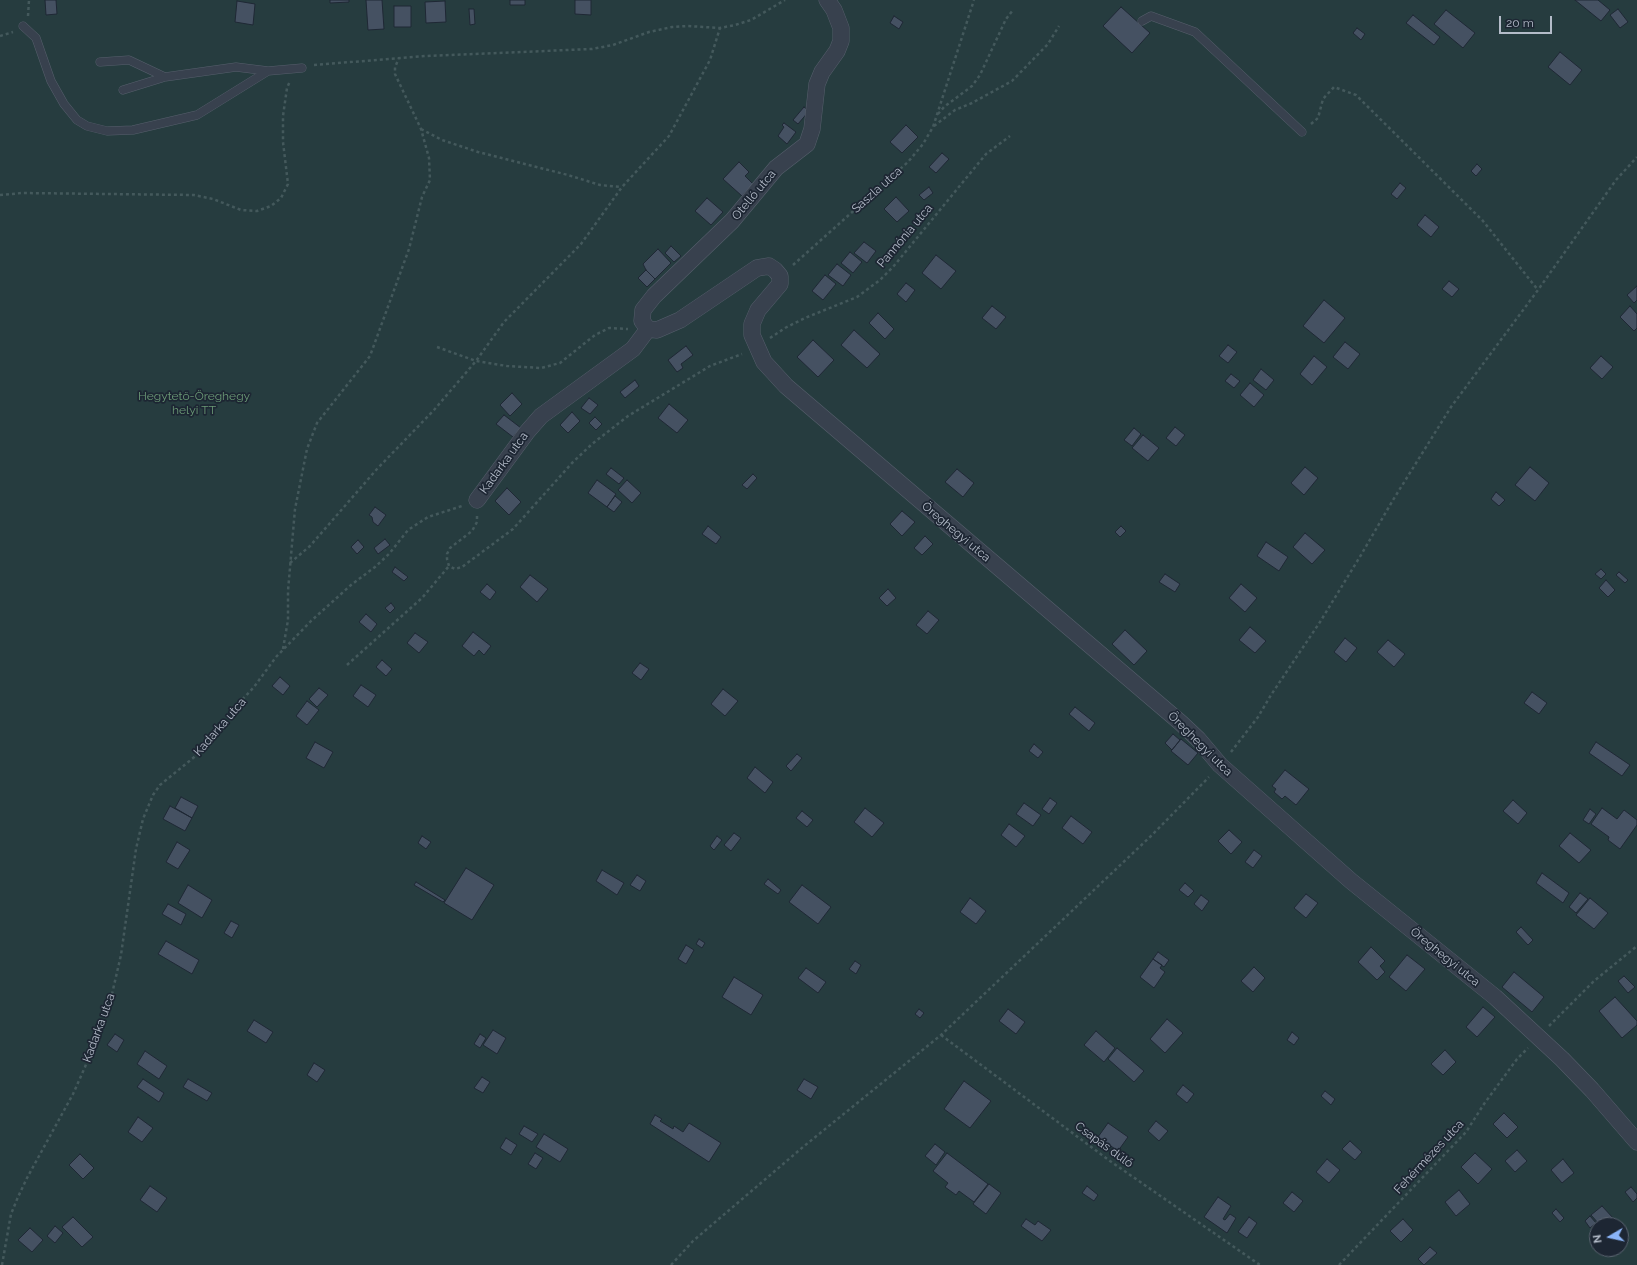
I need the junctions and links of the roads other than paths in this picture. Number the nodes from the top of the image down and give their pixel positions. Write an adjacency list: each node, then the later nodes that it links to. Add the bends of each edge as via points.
1 (826, 0): 10 (street, Otelló utca, via 834,10 841,28 841,41 817,84 812,129 807,144 776,168 732,221 654,296 643,310 642,322)
2 (1142, 21): 9 (lane, via 1151,16 1196,32)
3 (23, 26): 6 (lane, via 36,38 51,81 64,104 77,120 107,131 133,130 197,115)
4 (100, 62): 7 (lane, via 129,60)
5 (302, 68): 6 (lane)
6 (268, 71): 7 (lane, via 236,67)
7 (165, 77): 8 (lane)
8 (123, 90)
9 (1302, 132)
10 (648, 329): 11 (street, Kadarka utca, via 633,349 540,416); 12 (street, Öreghegyi utca, via 657,330 680,320 757,268 769,266 775,270 780,276 780,284 758,310 752,324 752,335 764,362 786,386 1181,723 1220,765 1351,881 1478,983 1541,1039 1592,1090)
11 (478, 500)
12 (1637, 1142)

